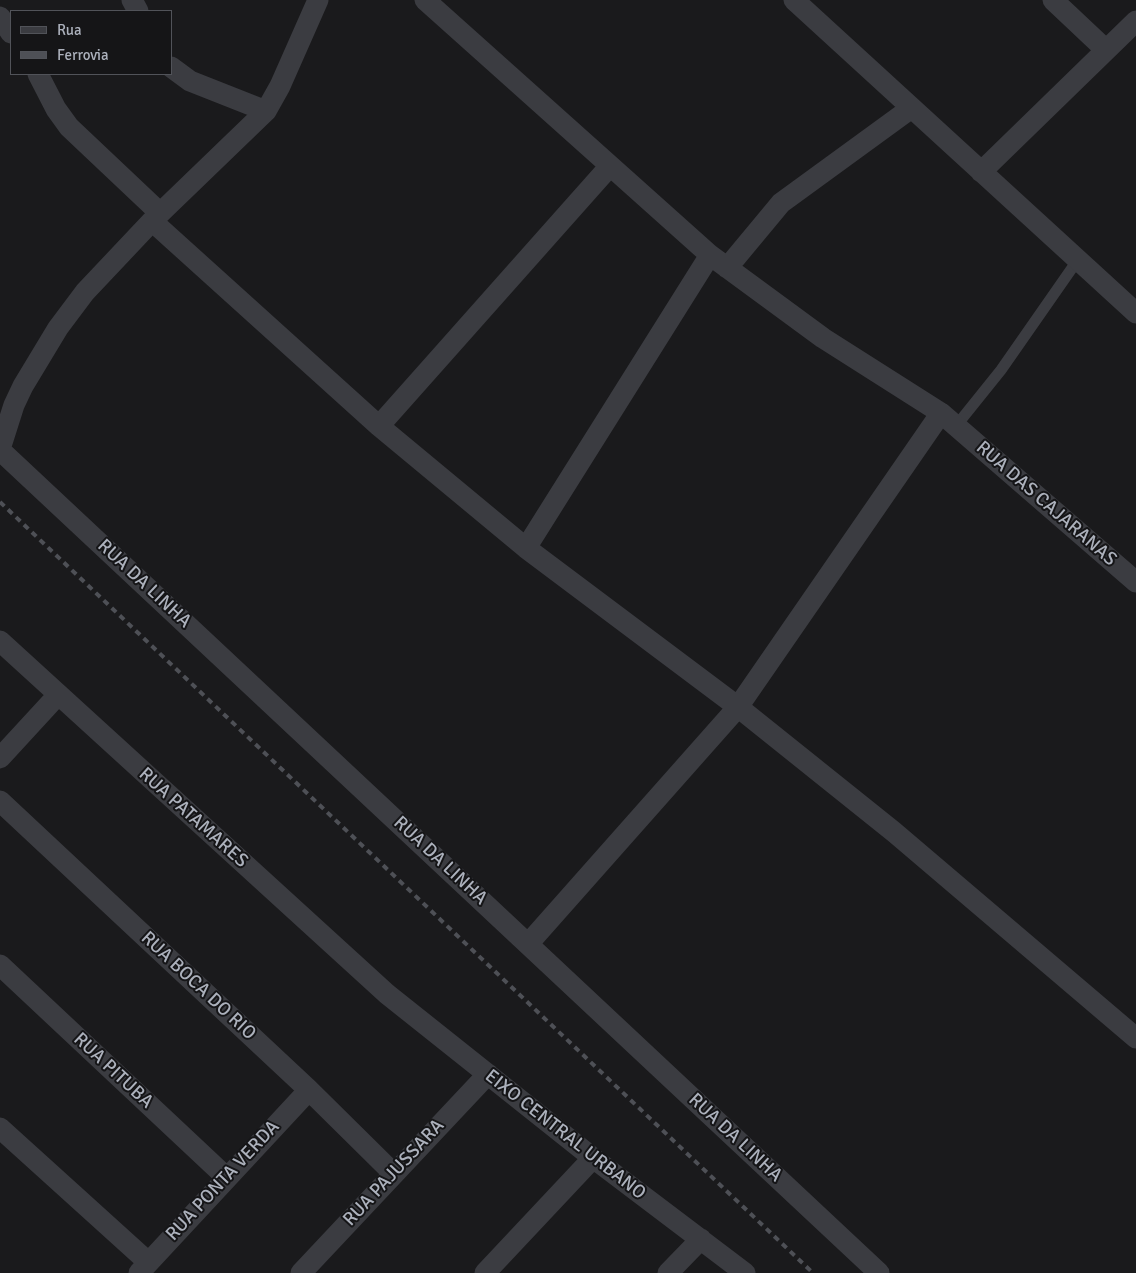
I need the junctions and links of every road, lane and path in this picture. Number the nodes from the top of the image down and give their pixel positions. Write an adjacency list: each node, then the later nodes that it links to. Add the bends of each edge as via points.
1 (318, 0): 12 (street)
2 (425, 0): 13 (street, RUA DAS CAJARANAS)
3 (794, 0): 11 (street)
4 (1053, 0): 8 (street)
5 (0, 17): 7 (street)
6 (1136, 21): 8 (street)
7 (10, 32)
8 (1106, 50): 14 (street)
9 (172, 68): 12 (street, via 190,81)
10 (39, 75): 15 (street, via 65,123)
11 (910, 109): 14 (street); 16 (street, via 781,203)
12 (266, 111): 15 (street)
13 (610, 166): 16 (street, RUA DAS CAJARANAS); 20 (street)
14 (981, 172): 17 (street)
15 (156, 217): 20 (street); 21 (street, via 85,292 58,328 23,386)
16 (719, 261): 19 (street, RUA DAS CAJARANAS, via 823,338); 22 (street)
17 (1077, 261): 18 (street); 19 (lane, via 1001,370)
18 (1136, 313)
19 (949, 420): 23 (street, RUA DAS CAJARANAS); 26 (street)
20 (379, 426): 22 (street)
21 (0, 449): 29 (street, RUA DA LINHA)
22 (526, 548): 26 (street)
23 (1136, 582)
24 (0, 641): 25 (street, RUA PATAMARES)
25 (57, 696): 27 (street); 31 (street, RUA PATAMARES)
26 (738, 707): 29 (street); 32 (street, via 894,832)
27 (0, 758)
28 (0, 801): 34 (street, RUA BOCA DO RIO)
29 (528, 944): 45 (street, RUA DA LINHA)
30 (0, 965): 38 (street, RUA PITUBA)
31 (387, 994): 33 (street, EIXO CENTRAL URBANO)
32 (1136, 1038)
33 (488, 1074): 36 (street, EIXO CENTRAL URBANO); 37 (street, RUA PAJUSSARA)
34 (309, 1090): 37 (street, RUA BOCA DO RIO); 38 (street, RUA PONTA VERDA)
35 (0, 1128): 40 (street)
36 (593, 1158): 39 (street, EIXO CENTRAL URBANO); 42 (street)
37 (393, 1173): 41 (street, RUA PAJUSSARA)
38 (226, 1177): 40 (street, RUA PONTA VERDA)
39 (700, 1239): 43 (street); 44 (street, EIXO CENTRAL URBANO)
40 (143, 1268)
41 (301, 1273)
42 (485, 1273)
43 (668, 1273)
44 (745, 1273)
45 (879, 1273)

